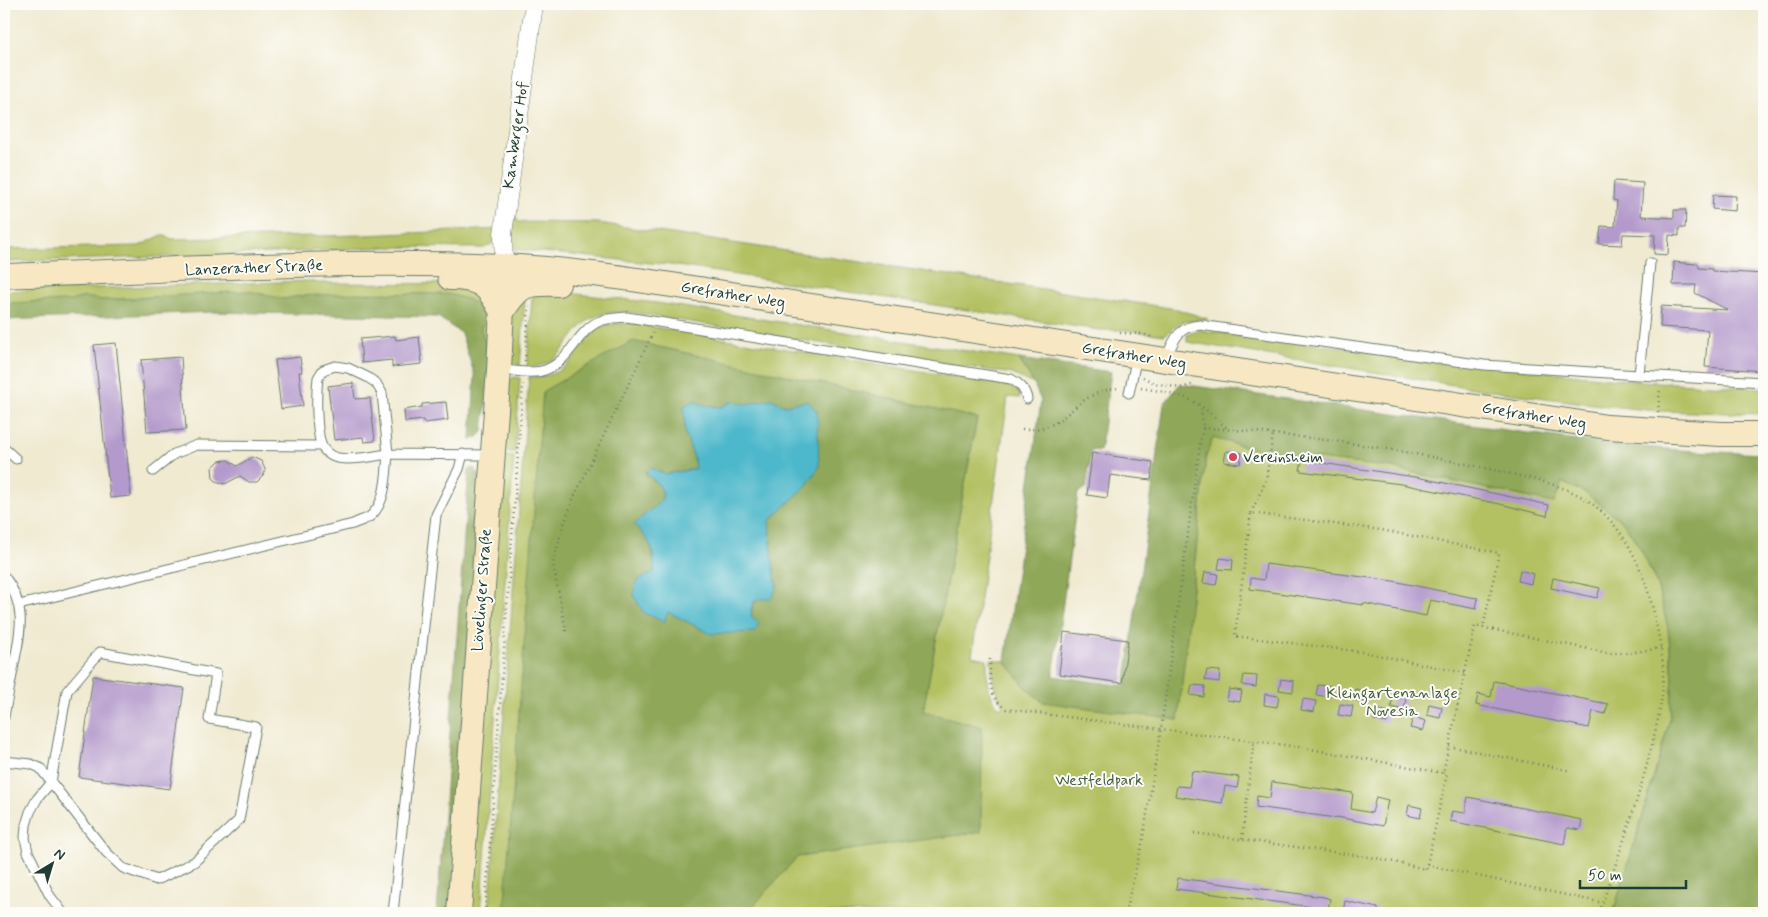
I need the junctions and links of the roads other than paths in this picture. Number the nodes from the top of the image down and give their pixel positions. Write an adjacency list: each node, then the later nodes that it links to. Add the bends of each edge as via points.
1 (534, 4): 4 (street, Kamberger Hof, via 503,234)
2 (1650, 263): 11 (lane)
3 (365, 264): 4 (main road, Lanzerather Straße); 5 (main road, Lanzerather Straße); 7 (main road, via 402,277 466,278 480,282)
4 (504, 266): 6 (main road, Grefrather Weg); 7 (main road, Lövelinger Straße)
5 (4, 276)
6 (705, 290): 7 (main road, via 687,298 532,283 521,288); 8 (main road, Grefrather Weg)
7 (507, 305): 10 (main road, Lövelinger Straße)
8 (1137, 356): 9 (main road, Grefrather Weg); 13 (lane)
9 (1165, 360): 11 (lane, via 1181,331 1200,325 1457,362); 15 (main road, Grefrather Weg, via 1607,427)
10 (499, 370): 14 (lane, via 540,371 566,357 587,330 598,322 627,317 1012,379 1021,384); 20 (main road, Lövelinger Straße)
11 (1639, 376): 12 (lane)
12 (1764, 382)
13 (1130, 390)
14 (1027, 399)
15 (1764, 434)
16 (321, 446): 18 (lane, via 337,458); 18 (lane, via 318,378 323,370 335,366 348,368 376,383 382,393); 22 (lane, via 197,445 174,454)
17 (4, 448): 21 (lane)
18 (388, 454): 19 (lane); 24 (lane, via 384,493 377,509 368,518)
19 (463, 454): 20 (lane); 29 (lane, via 436,515)
20 (492, 455): 30 (main road, Lövelinger Straße)
21 (16, 459)
22 (154, 472)
23 (4, 576): 24 (lane)
24 (19, 605): 25 (lane, via 21,630)
25 (4, 717)
26 (4, 761): 27 (lane, via 31,764 40,768)
27 (52, 782): 27 (lane, via 106,852 123,868 157,880 194,862 239,820 256,727 209,719 216,674 100,652 67,691); 28 (lane, via 30,812 25,838 38,874)
28 (63, 913)
29 (393, 913)
30 (459, 913)

